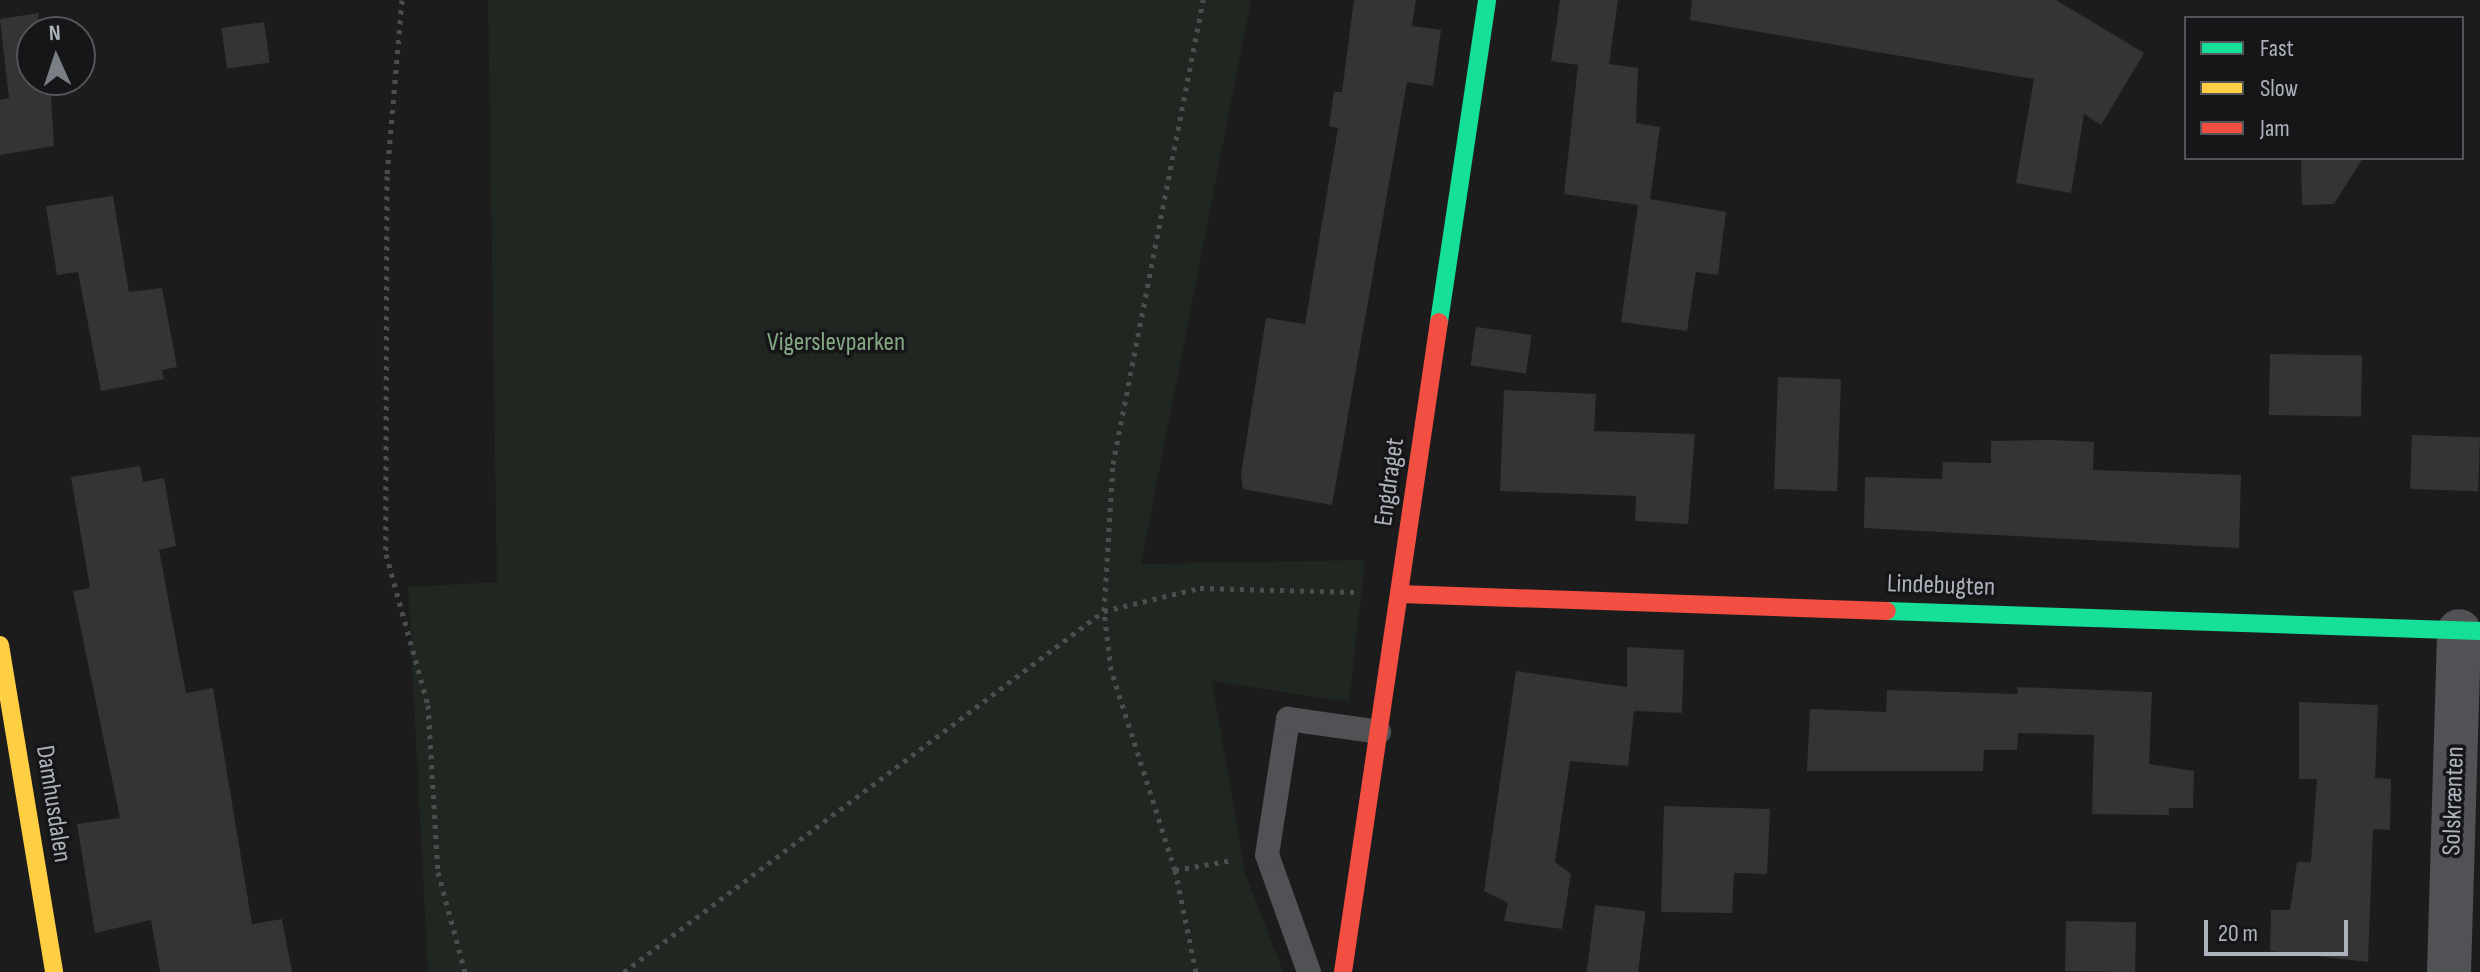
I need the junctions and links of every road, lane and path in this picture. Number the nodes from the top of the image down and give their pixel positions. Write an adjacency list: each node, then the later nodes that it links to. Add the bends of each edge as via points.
1 (402, 0): 12 (path, via 387,176 386,554 428,705 438,872)
2 (1203, 0): 5 (path, via 1113,464)
3 (1487, 0): 4 (street, Engdraget)
4 (1400, 594): 5 (path, via 1200,588); 6 (street, Lindebugten); 8 (street, Engdraget)
5 (1104, 611): 10 (path, via 1111,670); 13 (path)
6 (2470, 631): 17 (street, Solskrænten)
7 (0, 645): 11 (street, Damhusdalen)
8 (1379, 732): 9 (lane, via 1288,719); 16 (street, Engdraget)
9 (1267, 855): 10 (path); 15 (lane)
10 (1175, 870): 14 (path)
11 (54, 972)
12 (465, 972)
13 (624, 972)
14 (1196, 972)
15 (1309, 972)
16 (1343, 972)
17 (2449, 972)

